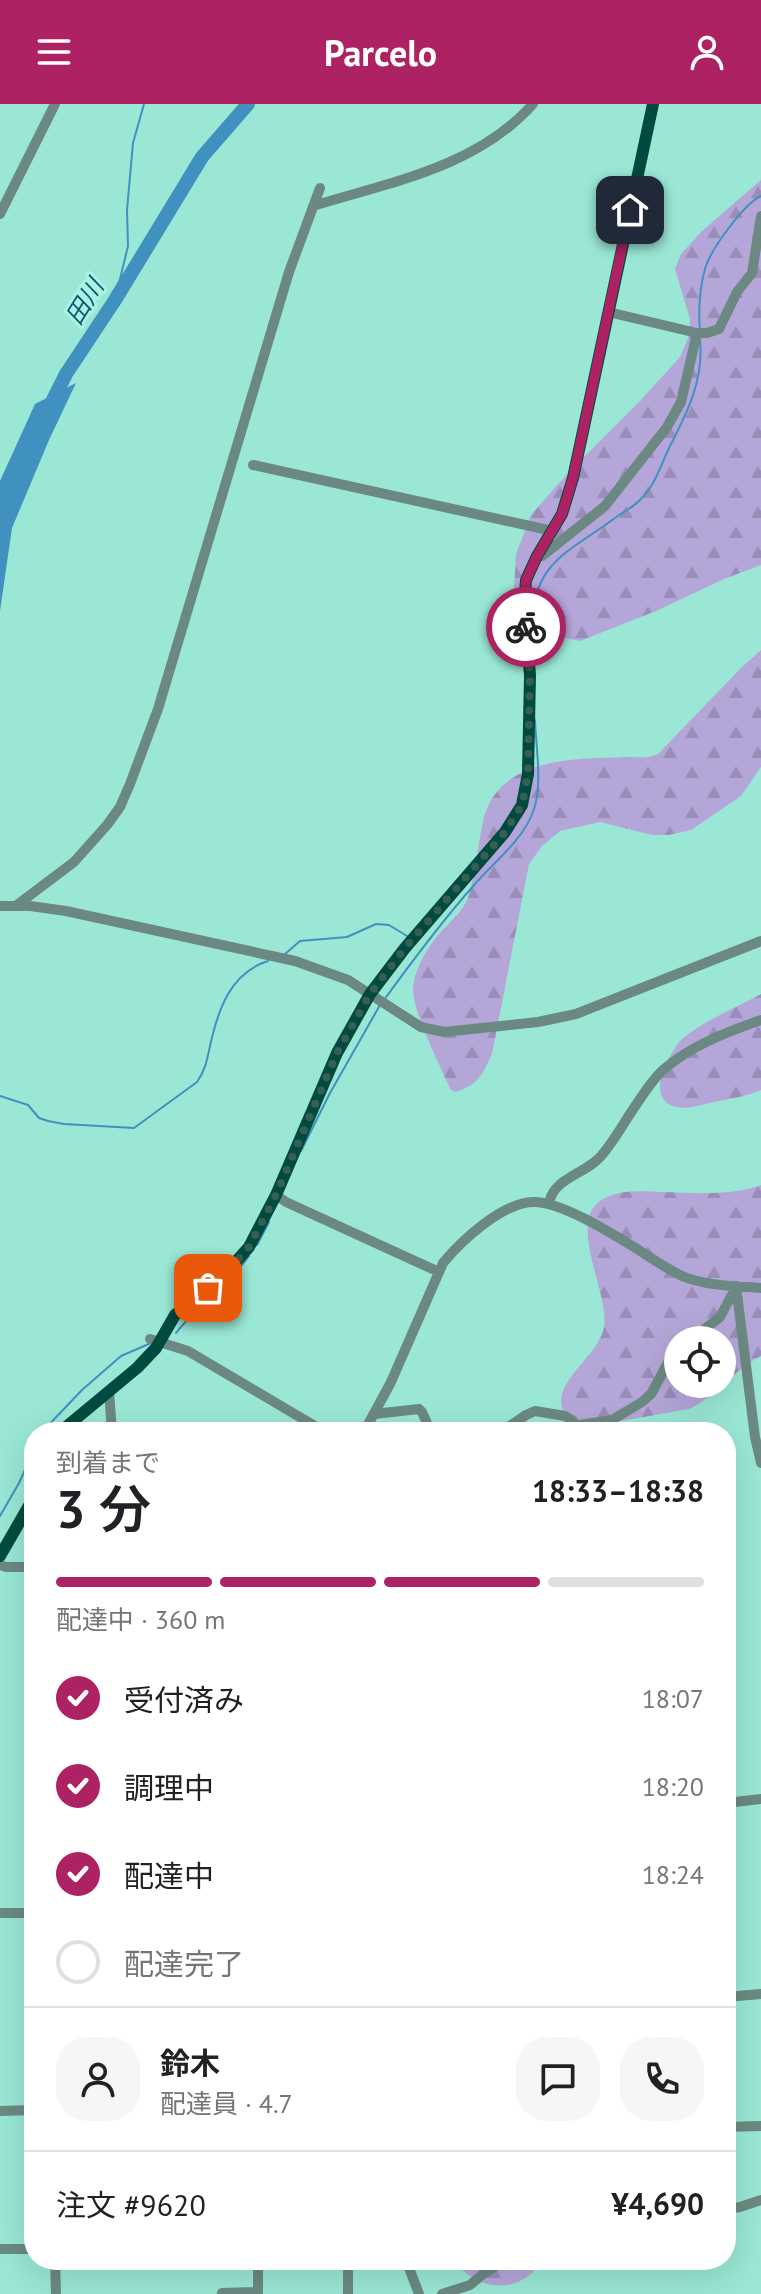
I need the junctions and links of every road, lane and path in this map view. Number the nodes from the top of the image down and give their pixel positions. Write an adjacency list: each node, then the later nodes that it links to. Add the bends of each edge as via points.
1 (55, 104): 6 (street)
2 (533, 104): 5 (street, via 490,142 452,162)
3 (653, 104): 8 (main road)
4 (320, 188): 5 (street)
5 (313, 206): 14 (street, via 257,374 158,709 130,784 120,807 74,862)
6 (0, 214)
7 (761, 216): 9 (street, via 752,273 721,327)
8 (608, 312): 9 (street); 11 (main road, via 573,478)
9 (697, 333): 12 (street, via 681,402 667,427 605,506)
10 (253, 465): 11 (street)
11 (553, 531): 12 (main road)
12 (537, 556): 16 (main road, via 526,580 524,607 530,675 528,774 522,805 405,948)
13 (0, 906): 14 (street)
14 (14, 906): 16 (street, via 66,911 268,954 348,980)
15 (761, 941): 16 (street, via 576,1014 538,1022 444,1032 421,1027)
16 (374, 996): 18 (main road, via 337,1053)
17 (761, 1020): 19 (street, via 710,1040 661,1072 599,1159 565,1181)
18 (276, 1195): 20 (street); 24 (main road, via 249,1247 175,1315)
19 (549, 1204): 20 (street, via 522,1204 500,1214 463,1240); 21 (street, via 599,1225 678,1274)
20 (439, 1272): 27 (street)
21 (736, 1286): 22 (street); 23 (street, via 720,1317); 36 (street)
22 (761, 1288)
23 (709, 1326)
24 (155, 1341): 26 (main road, via 137,1368); 30 (street, via 188,1351)
25 (664, 1370): 35 (street, via 642,1402)
26 (109, 1391): 28 (main road); 29 (street)
27 (374, 1414): 31 (street); 32 (street, via 419,1409)
28 (72, 1422)
29 (111, 1422)
30 (308, 1422)
31 (370, 1422)
32 (426, 1422)
33 (516, 1422): 34 (street, via 535,1411)
34 (573, 1422)
35 (604, 1422)
36 (761, 1463)
37 (24, 1514): 38 (main road)
38 (0, 1556)
39 (0, 1565): 40 (street)
40 (24, 1567)
41 (761, 1799): 42 (street)
42 (736, 1802)
43 (0, 1913): 44 (street)
44 (24, 1913)
45 (761, 1994): 46 (street)
46 (736, 1996)
47 (24, 2110): 48 (street)
48 (0, 2111)
49 (761, 2126): 50 (street)
50 (736, 2127)
51 (761, 2200): 52 (street)
52 (736, 2208)
53 (0, 2249): 54 (street)
54 (24, 2249)
55 (55, 2270): 62 (street)
56 (258, 2270): 61 (street)
57 (348, 2270): 63 (street)
58 (410, 2270): 64 (street)
59 (490, 2270): 65 (street, via 470,2285)
60 (222, 2293): 61 (street)
61 (258, 2293)
62 (56, 2294)
63 (348, 2294)
64 (419, 2294)
65 (442, 2294)

